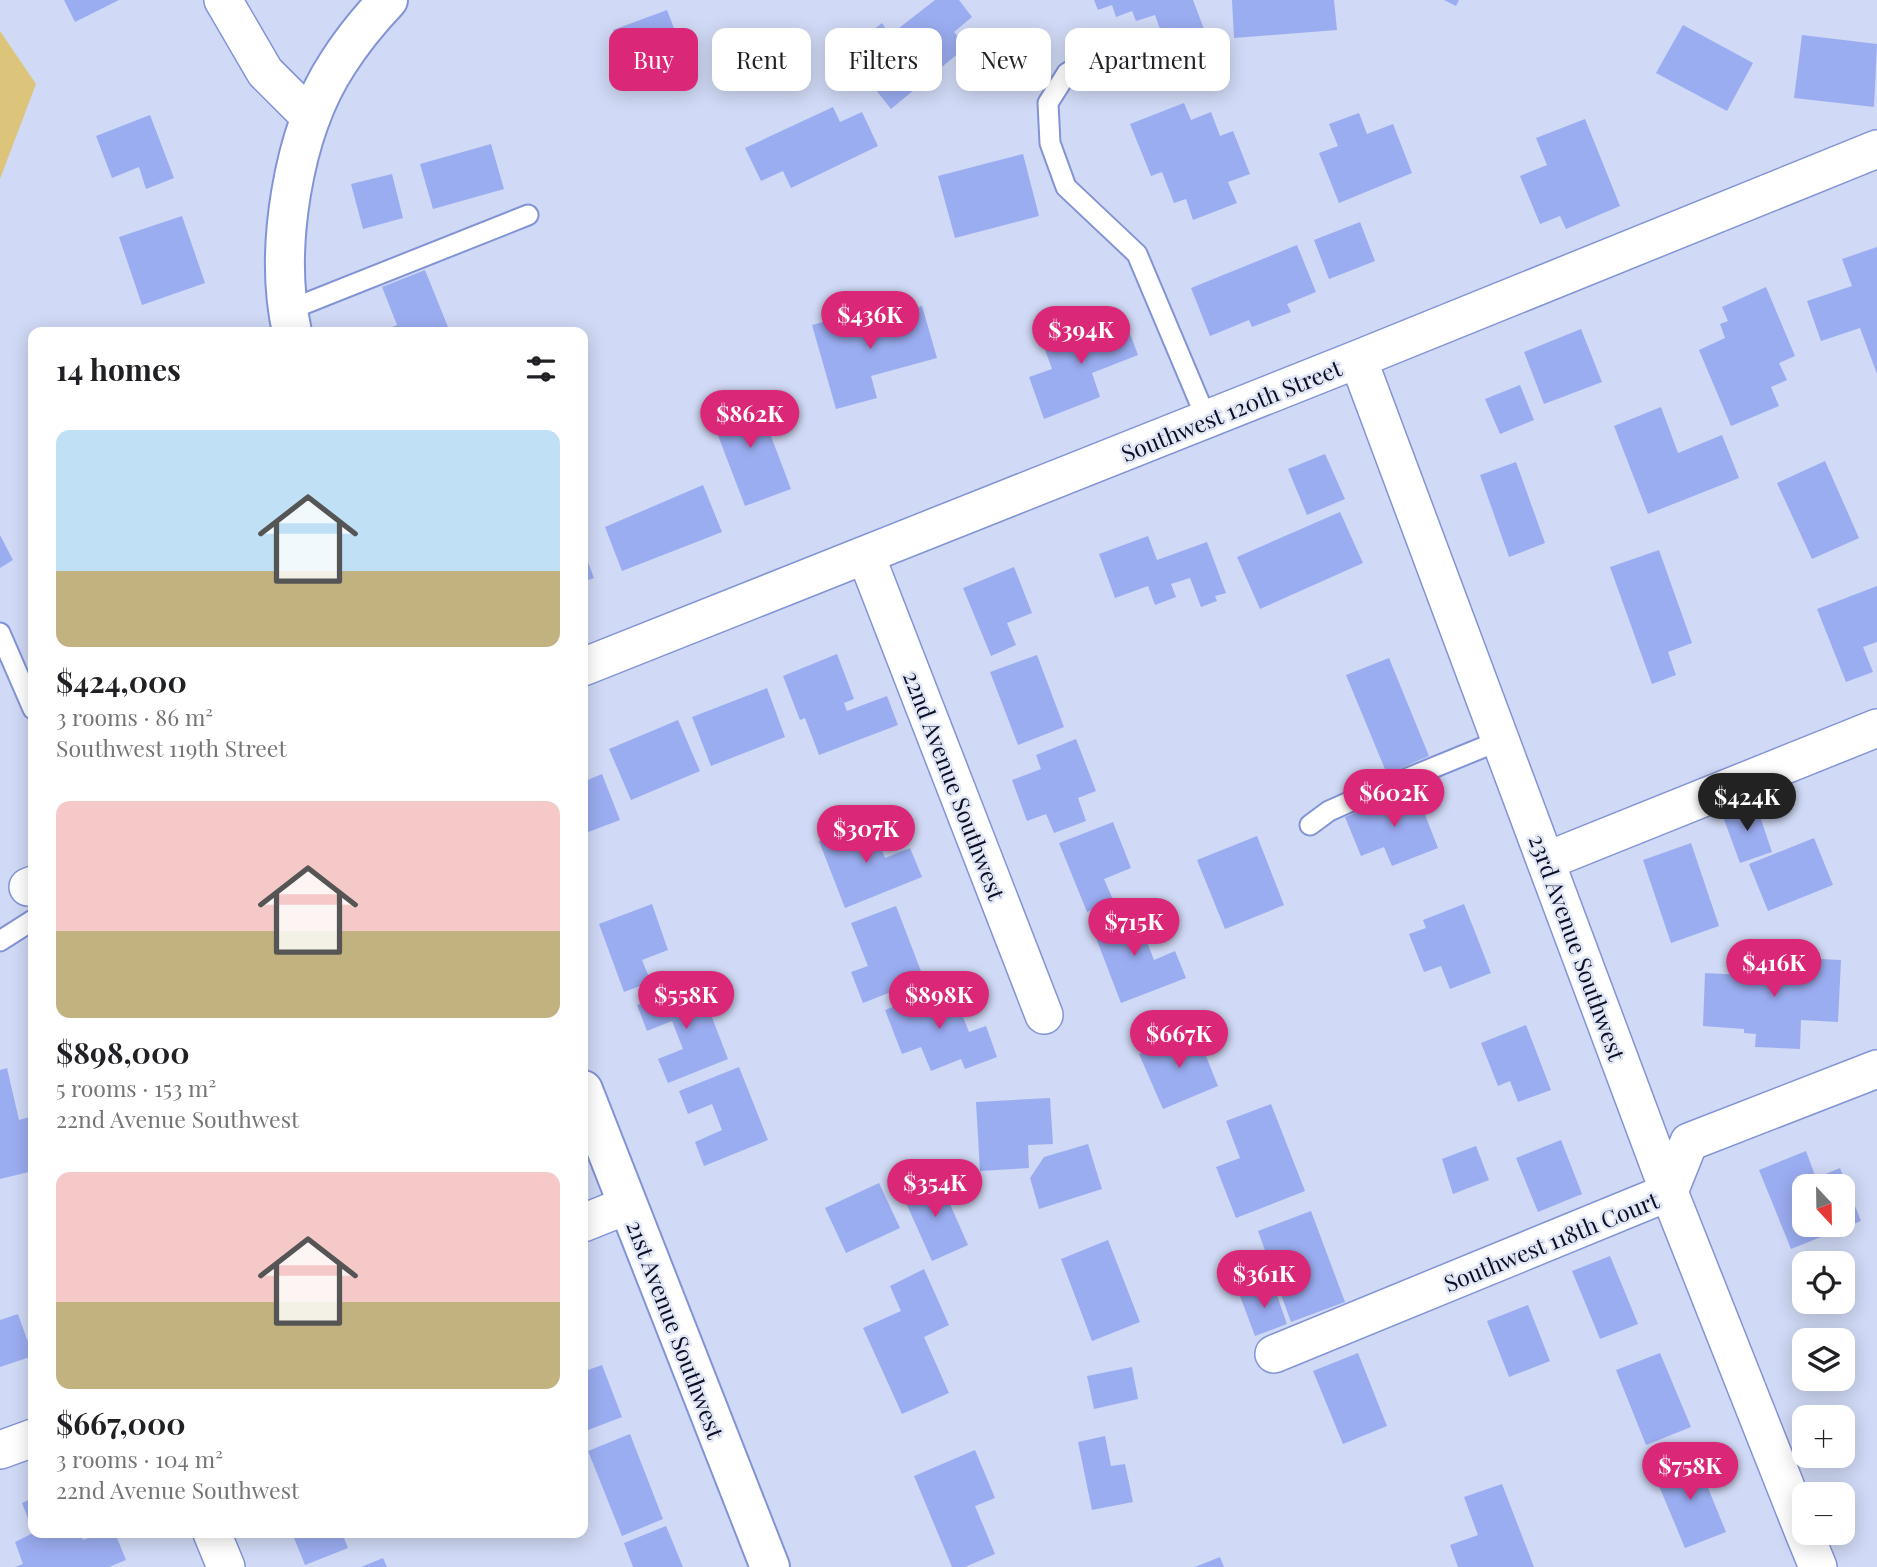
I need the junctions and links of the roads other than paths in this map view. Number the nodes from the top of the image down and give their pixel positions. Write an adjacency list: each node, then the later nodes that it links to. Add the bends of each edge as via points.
1 (223, 0): 4 (street, via 265,72)
2 (388, 0): 4 (street, via 337,63)
3 (1065, 77): 9 (lane, via 1048,103 1050,143 1066,187 1137,254)
4 (311, 118): 7 (street, via 298,160 285,236)
5 (1877, 149): 8 (street, Southwest 120th Street)
6 (528, 215): 7 (lane)
7 (291, 321)
8 (1358, 359): 9 (street, Southwest 120th Street); 15 (street, 23rd Avenue Southwest)
9 (1207, 420): 10 (street, Southwest 120th Street)
10 (866, 556): 12 (street, Southwest 120th Street); 20 (street, 22nd Avenue Southwest)
11 (0, 634): 13 (lane)
12 (588, 665)
13 (28, 698)
14 (1877, 728): 17 (street)
15 (1501, 740): 16 (lane, via 1329,811); 17 (street, 23rd Avenue Southwest)
16 (1310, 825)
17 (1546, 861): 23 (street, 23rd Avenue Southwest)
18 (28, 901): 19 (lane)
19 (0, 941)
20 (1044, 1015)
21 (1877, 1069): 23 (street, Southwest 118th Court, via 1689,1142)
22 (588, 1103): 24 (street, 21st Avenue Southwest)
23 (1669, 1192): 26 (street, Southwest 118th Court); 29 (street, 23rd Avenue Southwest)
24 (628, 1205): 25 (street); 33 (street, 21st Avenue Southwest)
25 (588, 1221)
26 (1274, 1354)
27 (28, 1440): 28 (street)
28 (0, 1450)
29 (1792, 1503)
30 (214, 1538): 32 (street)
31 (1809, 1545): 34 (street, 23rd Avenue Southwest)
32 (226, 1567)
33 (770, 1567)
34 (1818, 1567)

